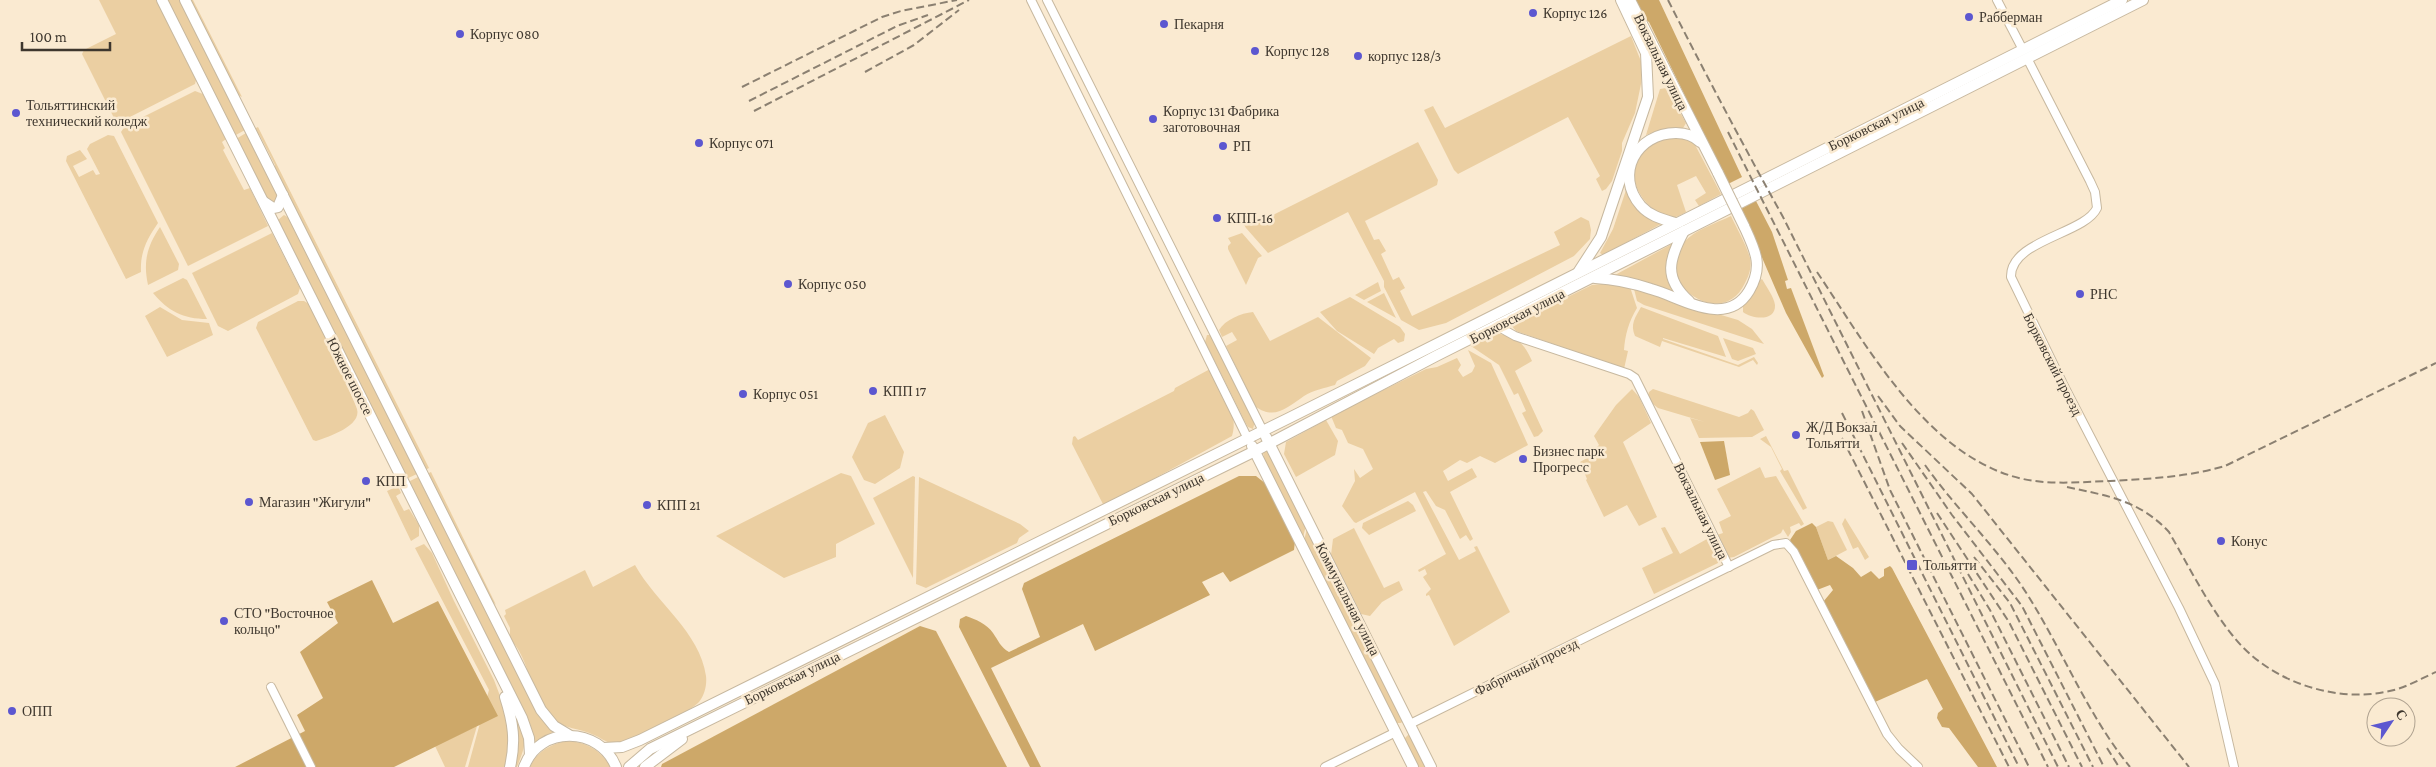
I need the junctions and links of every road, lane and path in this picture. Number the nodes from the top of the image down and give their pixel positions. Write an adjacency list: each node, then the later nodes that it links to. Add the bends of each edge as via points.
1 (162, 0): 19 (main road, Южное шоссе)
2 (185, 0): 18 (main road, Южное шоссе)
3 (1031, 0): 11 (street)
4 (1047, 0): 10 (street)
5 (1621, 0): 14 (main road, Борковская улица, via 1646,53)
6 (1630, 0): 13 (main road, Вокзальная улица)
7 (1997, 0): 12 (street, Борковский проезд)
8 (2122, 0): 12 (main road, Борковская улица)
9 (2143, 0): 12 (main road, Борковская улица)
10 (1070, 46): 11 (street); 28 (street)
11 (1058, 52): 29 (street)
12 (2025, 54): 22 (main road, Борковская улица); 23 (main road, Борковская улица); 53 (street, Борковский проезд, via 2090,181 2097,205 2094,214 2021,255 2011,268 2011,277 2180,608 2215,684)
13 (1668, 80): 14 (main road, via 1659,74); 15 (main road, Вокзальная улица)
14 (1648, 83): 24 (main road, Борковская улица, via 1645,108 1608,221)
15 (1691, 123): 16 (main road, Вокзальная улица, via 1689,131); 17 (main road, Вокзальная улица)
16 (1682, 133): 17 (main road); 22 (main road, Вокзальная улица, via 1660,135 1646,141 1637,150 1630,173 1633,192 1642,207 1660,219)
17 (1702, 144): 26 (main road, Вокзальная улица, bridge, via 1744,226 1758,262 1757,274 1747,294 1733,305 1712,310)
18 (283, 196): 19 (main road, via 278,207 272,208); 20 (main road, Южное шоссе)
19 (264, 202): 21 (main road, Южное шоссе)
20 (291, 212): 21 (main road, via 279,210); 40 (main road, Южное шоссе, via 541,710 554,726)
21 (273, 222): 35 (main road, Южное шоссе)
22 (1675, 223): 24 (main road, Борковская улица)
23 (1684, 231): 25 (main road, Борковская улица); 26 (main road, via 1670,268 1676,288)
24 (1577, 274): 28 (main road, Борковская улица)
25 (1594, 278): 26 (main road, Вокзальная улица, via 1654,289); 27 (main road, Борковская улица)
26 (1693, 306)
27 (1497, 326): 30 (main road, Борковская улица); 32 (street, Вокзальная улица, via 1515,336 1635,378)
28 (1263, 431): 29 (main road, Борковская улица); 30 (main road, Коммунальная улица)
29 (1248, 438): 31 (main road, Коммунальная улица); 33 (main road, Борковская улица)
30 (1269, 443): 31 (main road, Борковская улица); 38 (main road, Коммунальная улица)
31 (1255, 451): 34 (main road, Борковская улица); 39 (main road, Коммунальная улица)
32 (1728, 567): 38 (street, Фабричный проезд); 52 (street, Вокзальная улица, via 1773,545 1786,543 1790,546 1884,727 1899,749)
33 (920, 601): 34 (main road); 41 (main road, Борковская улица, via 640,740 622,747)
34 (926, 612): 37 (main road, Борковская улица)
35 (489, 654): 42 (main road, Южное шоссе, via 526,728); 44 (main road, via 514,730)
36 (271, 687): 43 (street)
37 (709, 719): 47 (main road, Борковская улица, via 650,749); 48 (main road)
38 (1410, 724): 39 (main road, Фабричный проезд); 51 (main road, Коммунальная улица)
39 (1396, 732): 49 (street, Фабричный проезд); 50 (main road, Коммунальная улица)
40 (569, 735): 41 (main road, via 584,737); 42 (main road, via 548,740)
41 (604, 748): 46 (main road)
42 (530, 755): 45 (main road)
43 (311, 767)
44 (510, 767)
45 (524, 767)
46 (616, 767)
47 (629, 767)
48 (645, 767)
49 (1324, 767)
50 (1414, 767)
51 (1431, 767)
52 (1918, 767)
53 (2234, 767)

